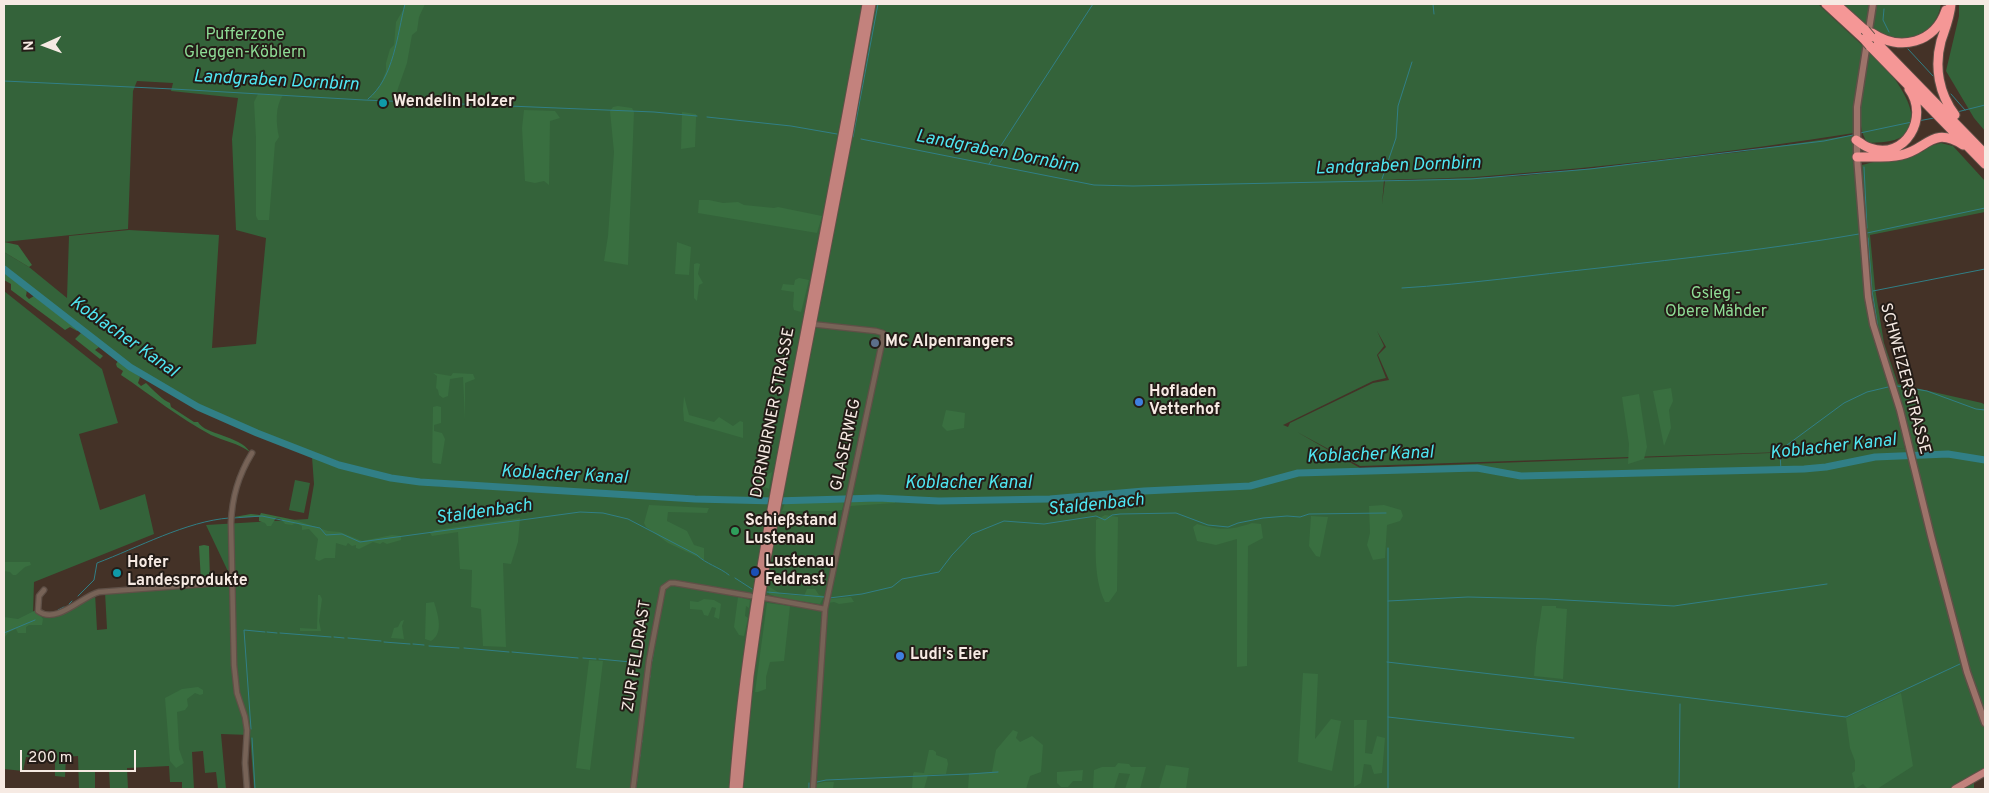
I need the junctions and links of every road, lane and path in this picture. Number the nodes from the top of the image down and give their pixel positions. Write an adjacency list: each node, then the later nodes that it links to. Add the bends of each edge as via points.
1 (866, 4): 10 (main road)
2 (872, 4): 10 (main road)
3 (1826, 4): 8 (highway)
4 (1836, 4): 8 (highway)
5 (1873, 4): 11 (main road, SCHWEIZERSTRASSE, via 1857,107)
6 (1947, 4): 8 (highway, via 1938,26 1918,40 1898,43)
7 (1951, 4): 12 (highway, via 1938,56 1938,76 1946,102)
8 (1868, 35): 9 (highway); 12 (highway)
9 (1896, 71): 11 (highway, via 1916,104 1916,122 1906,140 1889,149 1870,149); 13 (highway)
10 (846, 133): 17 (main road, DORNBIRNER STRASSE)
11 (1856, 136): 15 (main road, SCHWEIZERSTRASSE)
12 (1972, 139): 14 (highway)
13 (1972, 150): 15 (highway, via 1953,139 1942,137 1927,141 1902,155); 16 (highway)
14 (1985, 154)
15 (1857, 157): 25 (main road, SCHWEIZERSTRASSE, via 1873,324 1900,410 1967,672)
16 (1985, 164)
17 (809, 323): 19 (main road, DORNBIRNER STRASSE); 24 (street, GLASERWEG, via 882,333)
18 (252, 453): 20 (street, via 238,480 232,501)
19 (773, 510): 29 (main road, DORNBIRNER STRASSE, via 746,658); 30 (main road, DORNBIRNER STRASSE)
20 (232, 582): 21 (street, via 99,592 52,615 38,611 39,596); 27 (street, via 236,686 247,732)
21 (44, 590)
22 (751, 596): 28 (street, ZUR FELDRAST, via 675,583 663,588 649,662)
23 (765, 598): 24 (street)
24 (825, 608): 31 (street, GLASERWEG)
25 (1985, 723)
26 (1985, 772): 32 (main road)
27 (247, 789)
28 (633, 789)
29 (733, 789)
30 (739, 789)
31 (813, 789)
32 (1955, 789)

